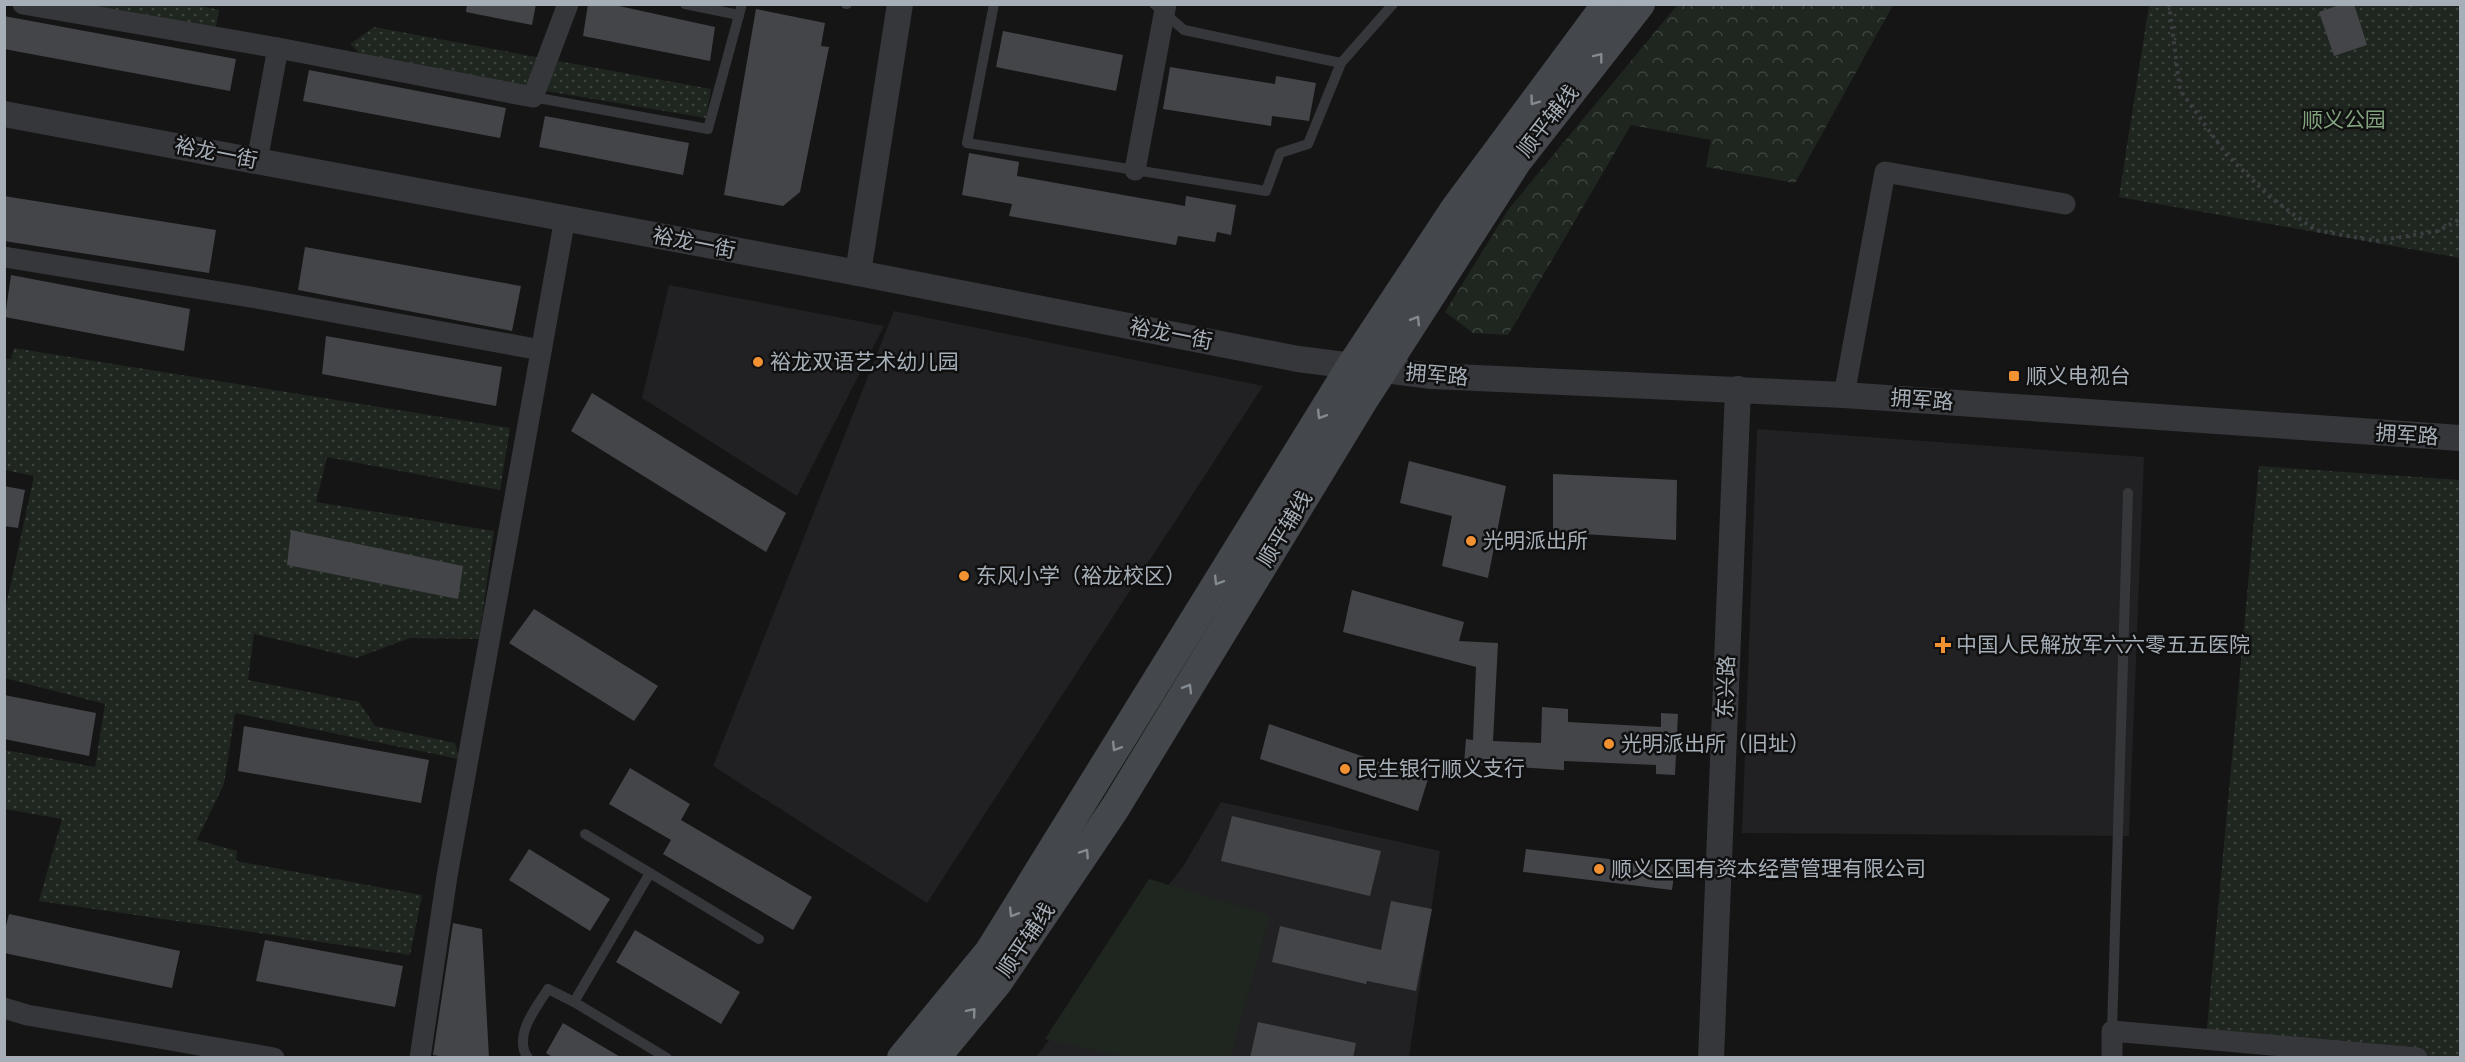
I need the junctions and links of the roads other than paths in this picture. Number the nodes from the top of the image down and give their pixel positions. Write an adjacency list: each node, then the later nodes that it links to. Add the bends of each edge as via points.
1 (23, 4): 11 (street)
2 (568, 4): 13 (street)
3 (685, 4): 10 (lane)
4 (900, 4): 20 (street)
5 (994, 4): 16 (lane, via 967,143)
6 (1393, 4): 12 (lane)
7 (1607, 4): 22 (main road, 顺平辅线, one-way to 22, via 1455,209)
8 (1640, 4): 23 (main road, 顺平辅线, one-way to 8, via 1517,161)
9 (1161, 7): 12 (lane, via 1184,30); 16 (street)
10 (740, 10): 13 (lane, via 708,129)
11 (278, 48): 13 (street); 15 (street)
12 (1341, 63): 16 (lane, via 1308,144 1281,153 1266,191)
13 (532, 98)
14 (4, 114): 15 (street, 裕龙一街)
15 (257, 161): 18 (street, 裕龙一街)
16 (1135, 170)
17 (2065, 204): 25 (street, via 1885,172)
18 (565, 218): 20 (street, 裕龙一街); 21 (street)
19 (4, 257): 21 (street)
20 (858, 273): 22 (street, 裕龙一街, via 1298,359)
21 (542, 350): 36 (street, via 447,876)
22 (1352, 365): 23 (street, 裕龙一街); 39 (main road, 顺平辅线, one-way to 39, via 990,951)
23 (1384, 369): 24 (street, 拥军路, via 1432,376); 40 (main road, 顺平辅线, one-way to 23, via 997,983 1115,808)
24 (1738, 389): 25 (street, 拥军路); 41 (street, 东兴路)
25 (1844, 395): 26 (street, 拥军路)
26 (2460, 438)
27 (2128, 493): 33 (lane)
28 (585, 834): 29 (lane)
29 (650, 873): 30 (lane); 31 (lane)
30 (759, 939)
31 (574, 1002): 37 (lane, via 548,989 523,1031 524,1053); 38 (lane)
32 (4, 1008): 35 (street)
33 (2112, 1031): 34 (street); 42 (street)
34 (2411, 1057): 43 (street)
35 (274, 1058)
36 (420, 1058)
37 (528, 1058)
38 (667, 1058)
39 (902, 1058)
40 (935, 1058)
41 (1711, 1058)
42 (2112, 1058)
43 (2417, 1058)

